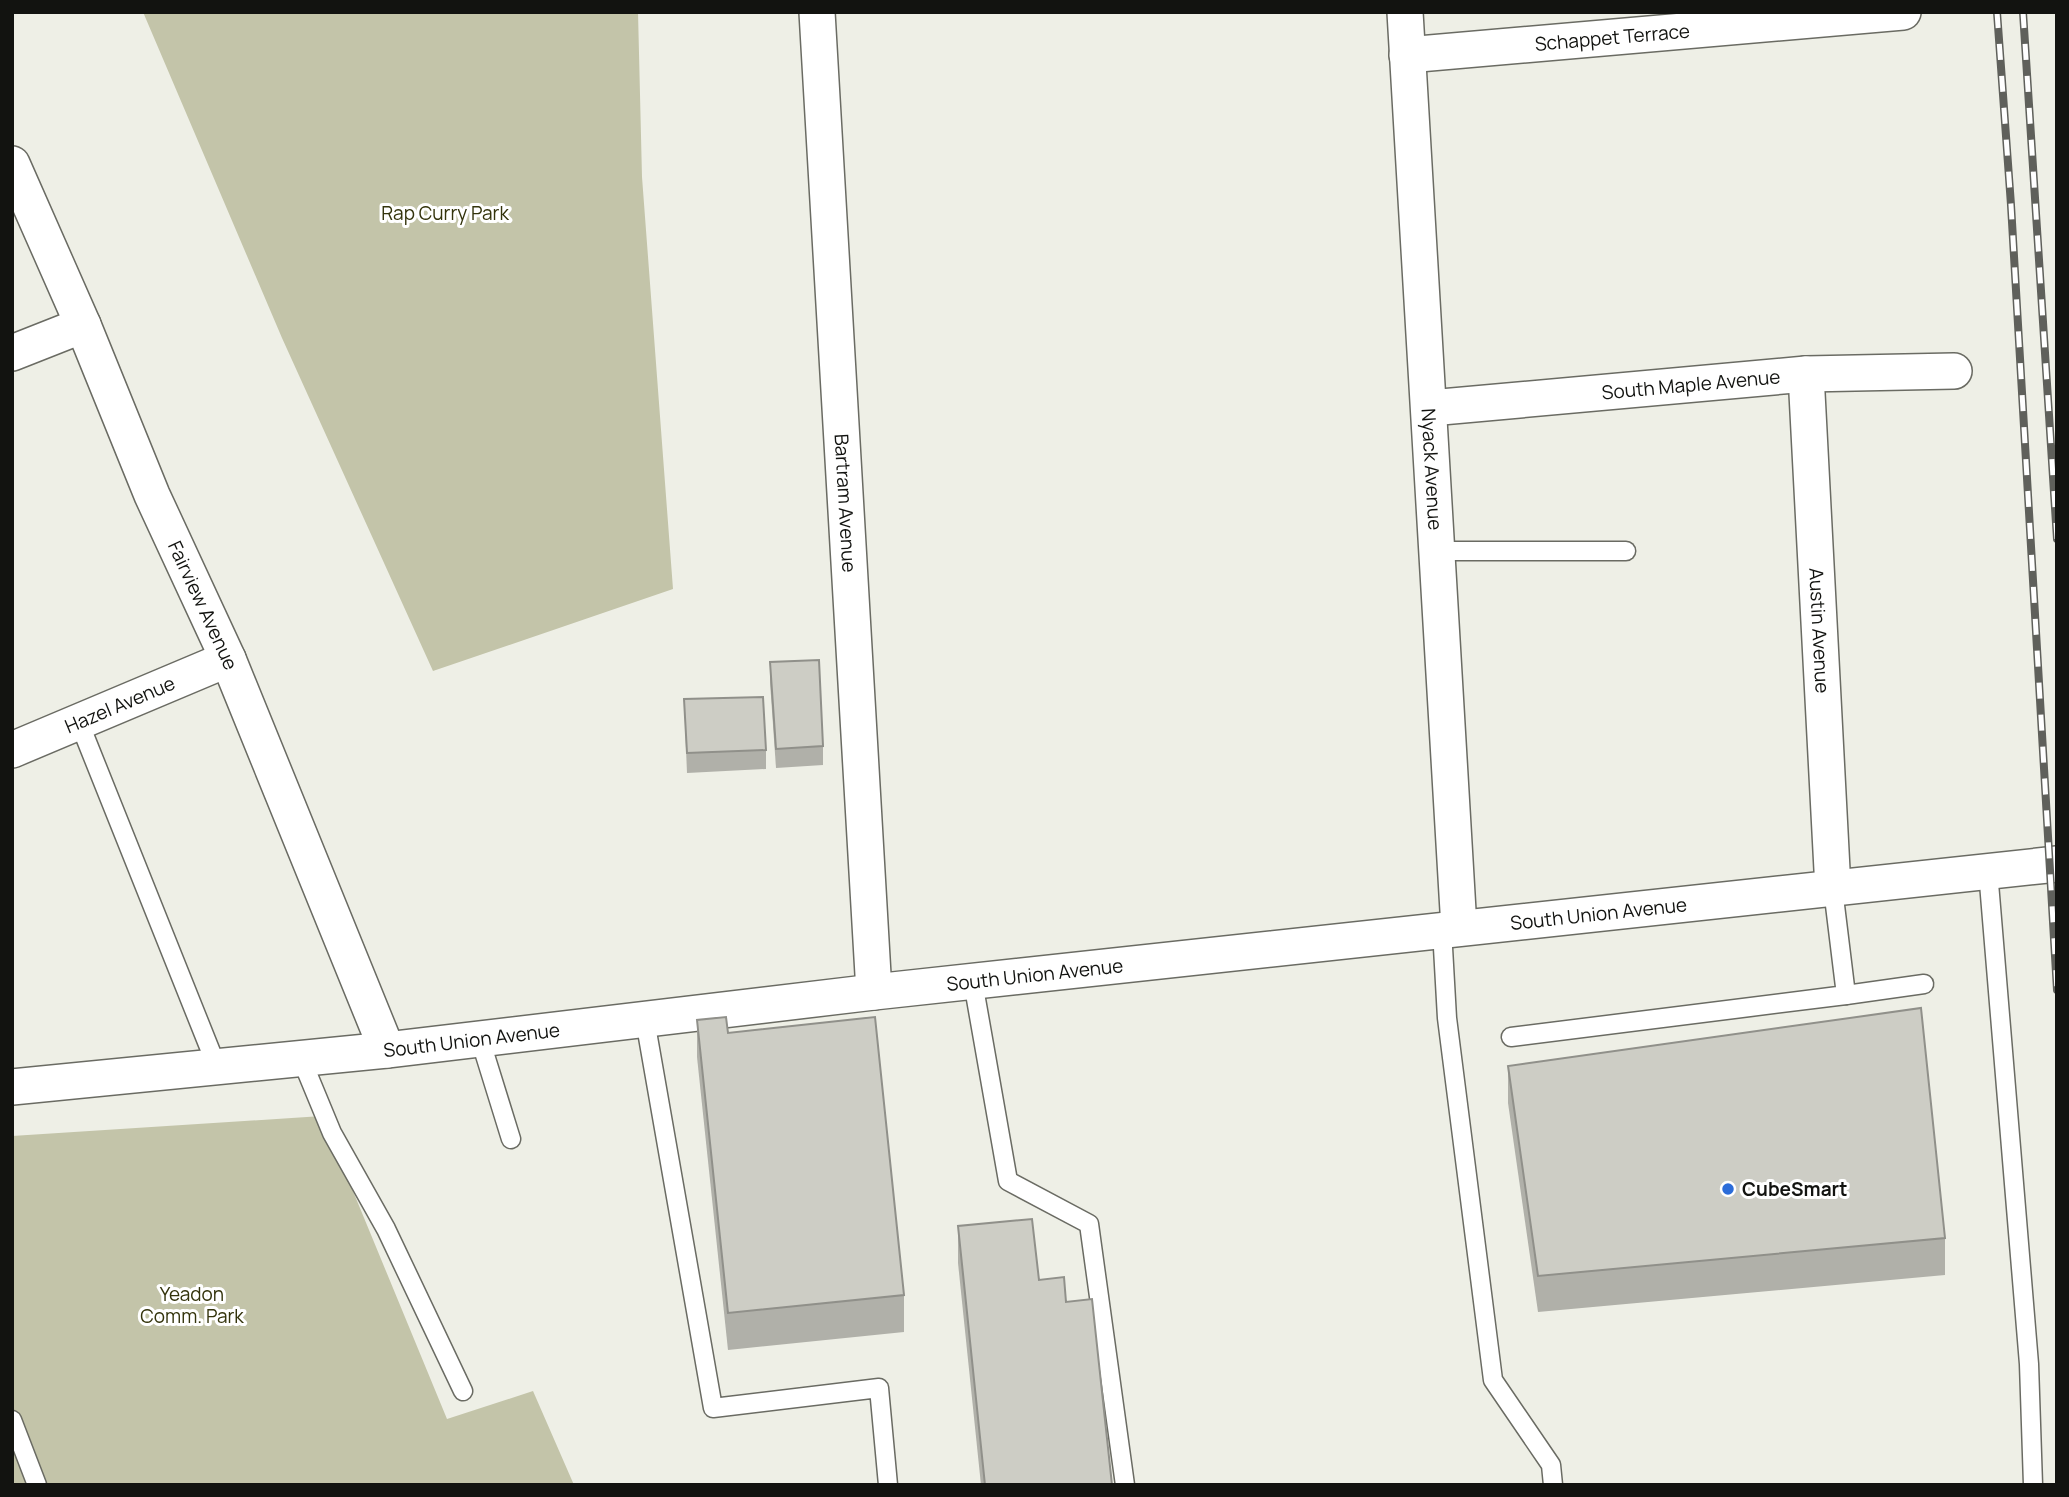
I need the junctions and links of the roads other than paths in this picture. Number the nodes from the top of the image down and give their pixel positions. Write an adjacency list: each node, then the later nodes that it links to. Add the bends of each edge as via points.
1 (817, 12): 22 (street, Bartram Avenue)
2 (1405, 12): 4 (street, Nyack Avenue)
3 (1903, 12): 4 (street, Schappet Terrace)
4 (1407, 55): 10 (street, Nyack Avenue)
5 (12, 164): 6 (street, Fairview Avenue)
6 (83, 325): 7 (street); 13 (street, Fairview Avenue, via 152,495)
7 (12, 353)
8 (1954, 371): 9 (street, South Maple Avenue)
9 (1806, 374): 10 (street, South Maple Avenue); 18 (street, Austin Avenue)
10 (1430, 408): 11 (street, Nyack Avenue)
11 (1438, 551): 12 (lane); 19 (street, Nyack Avenue)
12 (1626, 551)
13 (228, 659): 14 (street, Hazel Avenue); 27 (street, Fairview Avenue)
14 (79, 722): 15 (street, Hazel Avenue); 29 (lane)
15 (12, 750)
16 (2057, 864): 17 (street, South Union Avenue)
17 (1988, 871): 18 (street, South Union Avenue); 38 (lane, via 2029,1364)
18 (1833, 889): 19 (street, South Union Avenue); 23 (lane)
19 (1450, 929): 20 (street, South Union Avenue); 37 (lane, via 1447,1018 1493,1380 1551,1465)
20 (973, 982): 22 (street, South Union Avenue); 36 (lane, via 1008,1181 1089,1224)
21 (1924, 984): 23 (lane)
22 (874, 992): 24 (street, South Union Avenue)
23 (1846, 995): 25 (lane)
24 (645, 1020): 26 (street, South Union Avenue); 35 (lane, via 713,1408 879,1388)
25 (1511, 1037)
26 (480, 1039): 27 (street, South Union Avenue); 31 (lane)
27 (387, 1050): 28 (street, South Union Avenue)
28 (302, 1058): 29 (street, South Union Avenue); 32 (lane, via 332,1133 386,1229)
29 (217, 1067): 30 (street, South Union Avenue)
30 (12, 1087)
31 (511, 1139)
32 (463, 1391)
33 (12, 1420): 34 (lane)
34 (37, 1485)
35 (888, 1485)
36 (1125, 1485)
37 (1553, 1485)
38 (2034, 1485)

